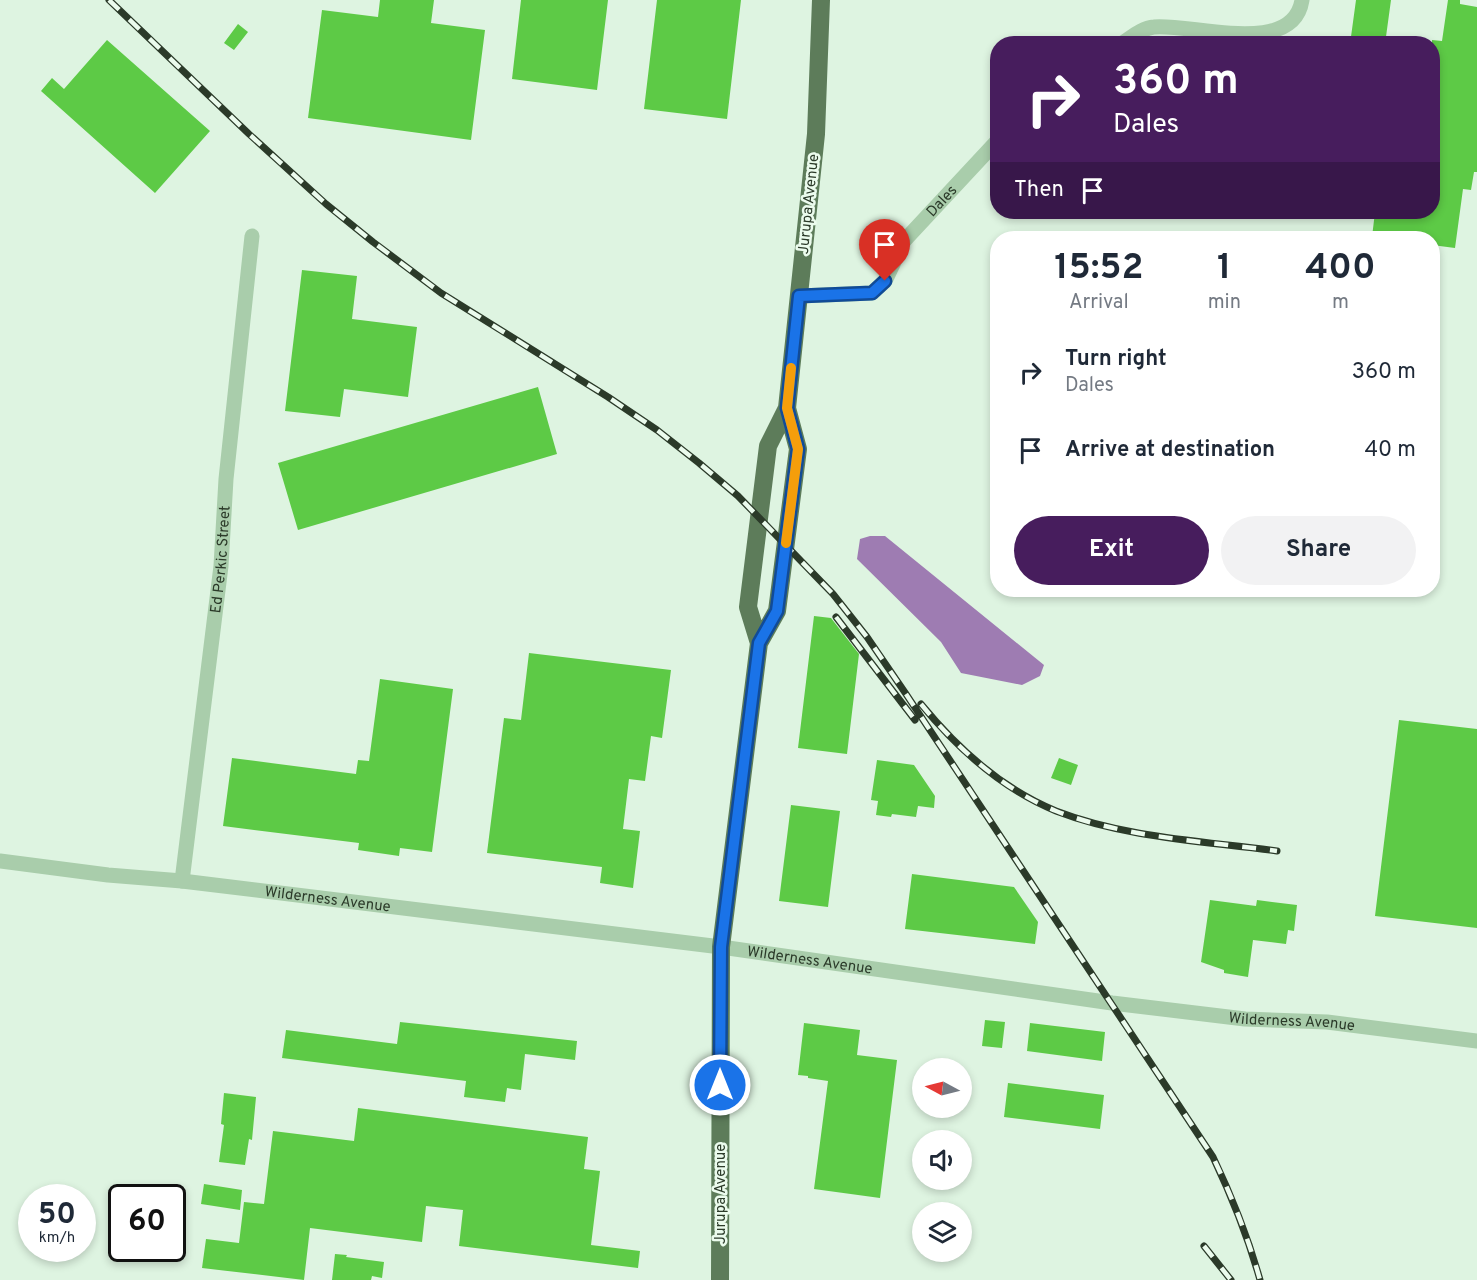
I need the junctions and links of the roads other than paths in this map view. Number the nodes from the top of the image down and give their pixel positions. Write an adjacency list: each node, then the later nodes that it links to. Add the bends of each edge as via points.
1 (821, 0): 6 (main road, Jurupa Avenue, via 816,134)
2 (1302, 0): 3 (street, via 1289,24 1267,33 1232,35 1153,27)
3 (1133, 36)
4 (990, 150): 6 (street, Dales, via 904,242 885,281 872,293)
5 (252, 236): 10 (street, Ed Perkic Street, via 226,479 221,566)
6 (799, 296): 7 (main road, Jurupa Avenue)
7 (787, 408): 8 (main road, Jurupa Avenue, via 768,446 748,608); 8 (main road, Jurupa Avenue, via 798,449 777,611)
8 (759, 643): 11 (main road, Jurupa Avenue)
9 (0, 861): 10 (street, Wilderness Avenue)
10 (182, 881): 11 (street, Wilderness Avenue)
11 (721, 947): 12 (street, Wilderness Avenue, via 1112,1003 1245,1019 1327,1022); 13 (main road, Jurupa Avenue)
12 (1477, 1041)
13 (720, 1280)

